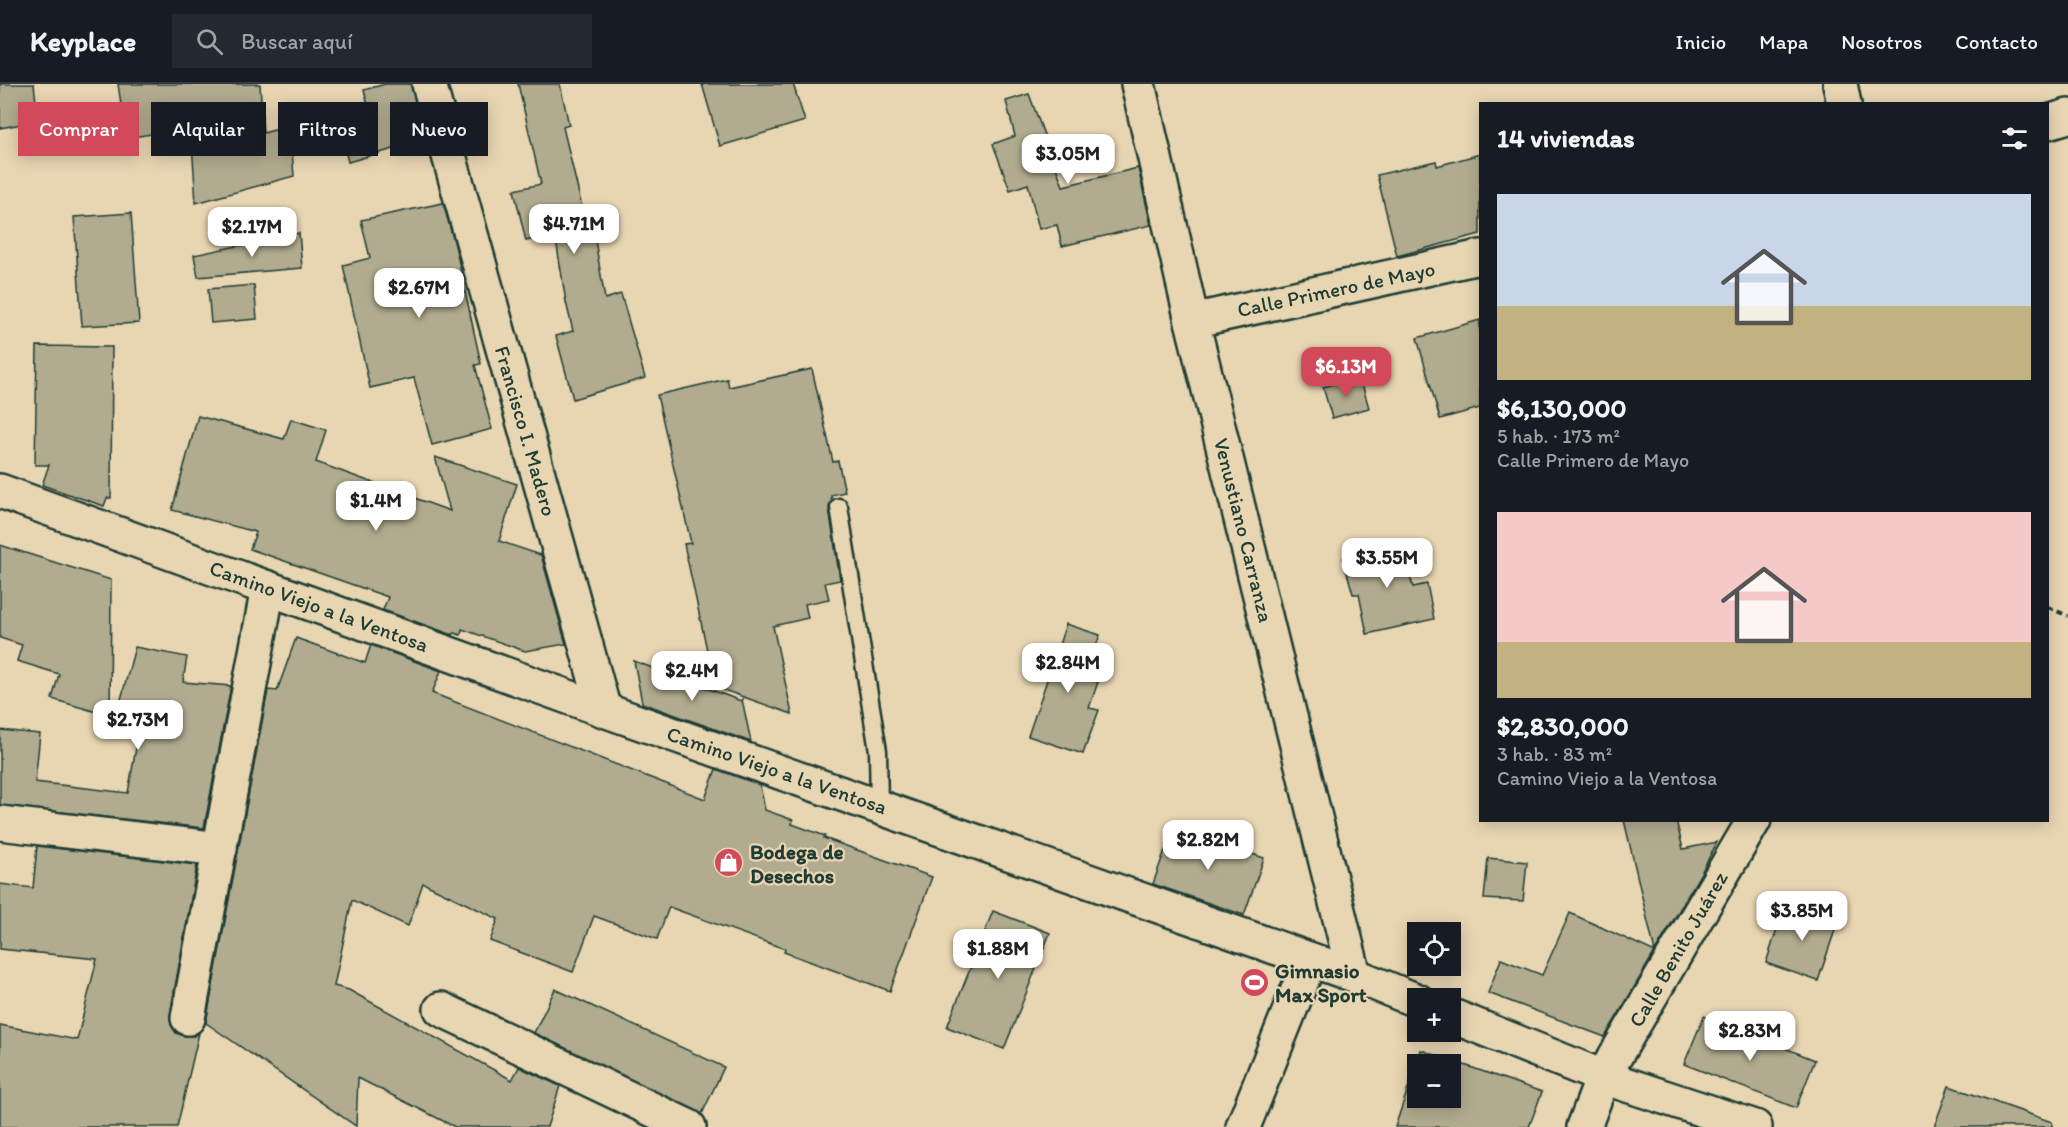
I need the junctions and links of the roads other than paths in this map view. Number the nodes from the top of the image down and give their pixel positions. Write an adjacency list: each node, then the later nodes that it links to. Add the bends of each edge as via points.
1 (429, 84): 12 (street, Francisco I. Madero)
2 (1138, 84): 8 (street, Venustiano Carranza)
3 (1840, 84): 4 (street)
4 (1844, 102)
5 (2068, 116): 6 (street)
6 (2049, 122)
7 (1479, 257): 8 (street, Calle Primero de Mayo)
8 (1192, 321): 18 (street, Venustiano Carranza)
9 (0, 491): 11 (street, Camino Viejo a la Ventosa)
10 (839, 507): 13 (lane, via 878,751)
11 (268, 588): 12 (street, Camino Viejo a la Ventosa); 16 (street)
12 (604, 710): 13 (street, Camino Viejo a la Ventosa)
13 (879, 807): 17 (street, Camino Viejo a la Ventosa)
14 (1753, 822): 23 (street, Calle Benito Juárez)
15 (0, 823): 16 (street)
16 (220, 849): 21 (street)
17 (1310, 960): 18 (street, Camino Viejo a la Ventosa); 25 (street)
18 (1353, 975): 19 (street, Camino Viejo a la Ventosa)
19 (1407, 997)
20 (441, 1009): 24 (street)
21 (188, 1018)
22 (1461, 1019): 23 (street)
23 (1603, 1077): 26 (street, Calle Benito Juárez); 27 (street)
24 (689, 1127)
25 (1243, 1127)
26 (1584, 1127)
27 (1755, 1127)

